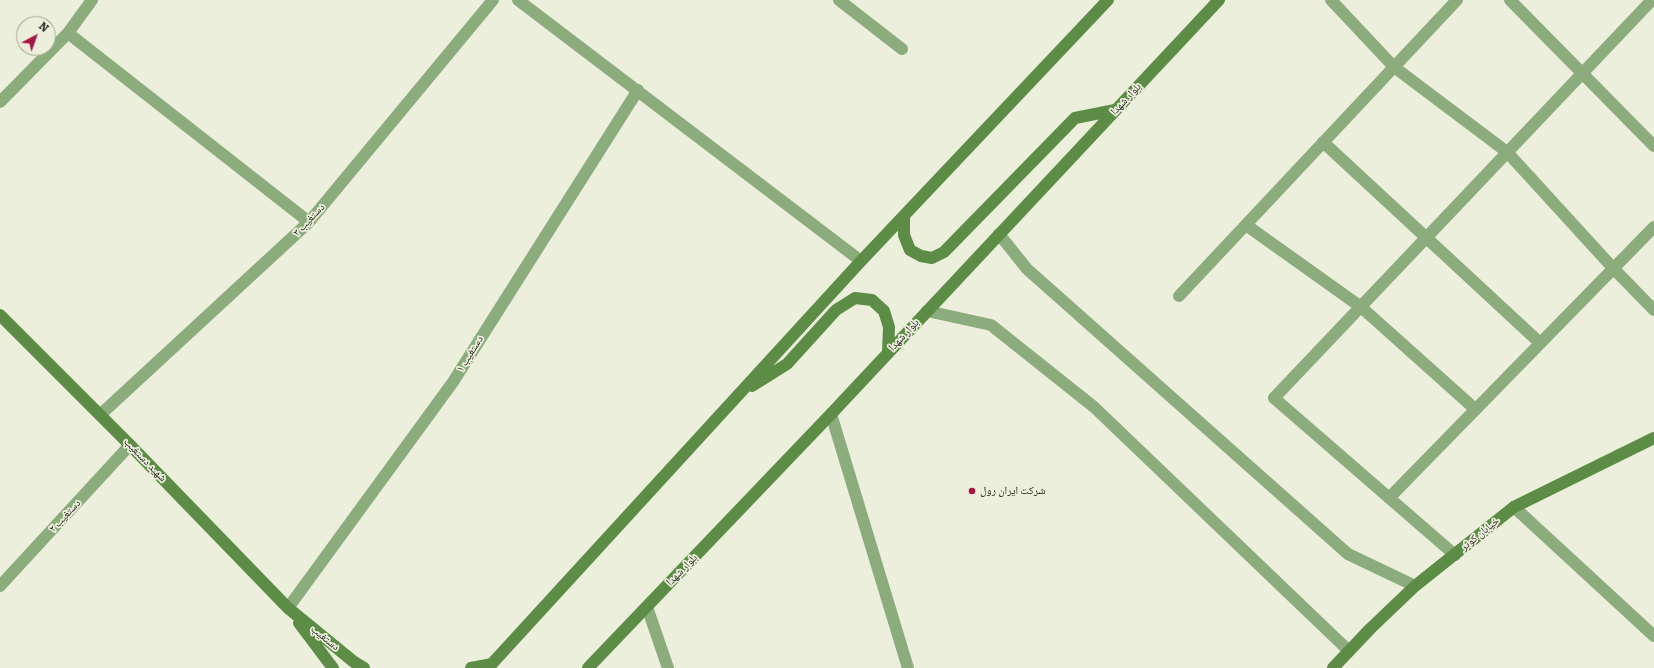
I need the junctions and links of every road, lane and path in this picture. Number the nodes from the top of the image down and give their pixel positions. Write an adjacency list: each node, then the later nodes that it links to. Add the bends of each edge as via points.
1 (92, 0): 11 (street)
2 (493, 0): 22 (street, دستغیب ۳)
3 (518, 0): 15 (street)
4 (839, 0): 12 (street)
5 (1108, 0): 21 (main road)
6 (1219, 0): 17 (main road, بلوار شهدا)
7 (1331, 0): 13 (street)
8 (1457, 0): 13 (street)
9 (1510, 0): 14 (street)
10 (1652, 0): 14 (street)
11 (68, 32): 16 (street); 22 (street)
12 (902, 49)
13 (1394, 67): 18 (street); 20 (street)
14 (1583, 73): 19 (street); 20 (street)
15 (638, 90): 27 (street); 48 (street, دستغیب ۱, via 453,382)
16 (0, 102)
17 (1115, 110): 21 (main road, via 1075,118 944,252 932,258 910,250 904,235); 25 (main road, بلوار شهدا)
18 (1323, 142): 23 (street); 26 (street)
19 (1654, 146)
20 (1507, 152): 26 (street); 28 (street)
21 (904, 216): 27 (main road)
22 (309, 222): 39 (street, دستغیب ۳)
23 (1246, 225): 29 (street); 30 (street)
24 (1654, 227): 28 (street)
25 (999, 234): 32 (main road, بلوار شهدا); 46 (street, via 1027,269 1348,554)
26 (1427, 237): 30 (street); 34 (street)
27 (861, 261): 36 (main road)
28 (1613, 268): 31 (street); 34 (street)
29 (1179, 296)
30 (1360, 307): 37 (street); 42 (street, via 1274,398)
31 (1654, 310)
32 (927, 311): 35 (main road, بلوار شهدا); 50 (street, via 991,325 1094,407)
33 (0, 315): 39 (main road, شهید دستغیب)
34 (1540, 343): 37 (street)
35 (888, 352): 36 (main road, via 889,327 884,311 872,300 855,298 836,310 787,364); 38 (main road, بلوار شهدا)
36 (738, 395): 51 (main road)
37 (1475, 409): 42 (street)
38 (831, 414): 47 (main road, بلوار شهدا); 57 (street)
39 (100, 415): 41 (main road, شهید دستغیب)
40 (1654, 438): 43 (main road, خیابان کوثر)
41 (130, 445): 45 (street, دستغیب ۲); 48 (main road, شهید دستغیب)
42 (1389, 498): 44 (street)
43 (1514, 507): 44 (main road, خیابان کوثر); 49 (street)
44 (1455, 555): 46 (main road, خیابان کوثر)
45 (0, 586)
46 (1415, 586): 50 (main road, خیابان کوثر)
47 (647, 606): 55 (main road, بلوار شهدا); 56 (street)
48 (288, 608): 52 (main road); 53 (main road, دستغیب)
49 (1654, 636)
50 (1348, 652): 58 (main road, خیابان کوثر)
51 (490, 666): 54 (main road)
52 (333, 668)
53 (364, 668)
54 (471, 668)
55 (588, 668)
56 (668, 668)
57 (908, 668)
58 (1333, 668)

